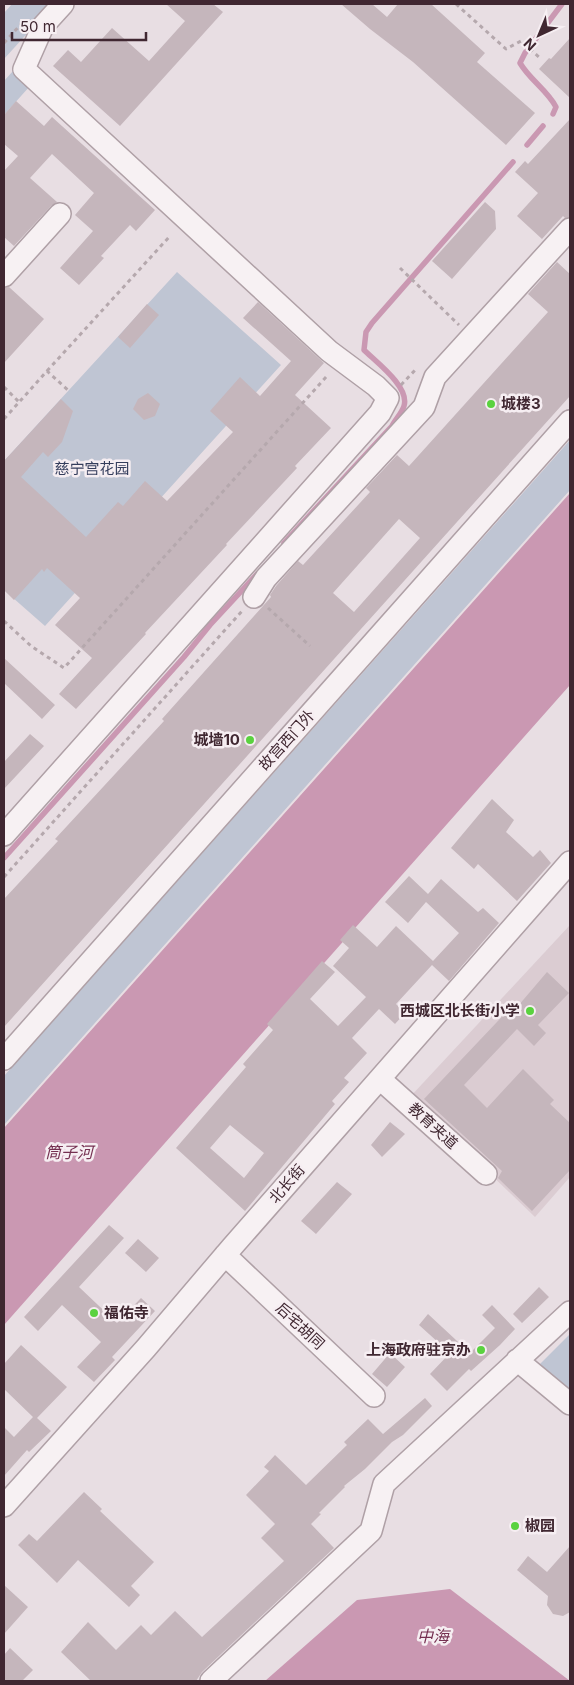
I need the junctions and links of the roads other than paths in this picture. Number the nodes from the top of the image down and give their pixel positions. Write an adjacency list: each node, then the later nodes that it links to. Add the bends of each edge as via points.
1 (63, 4): 7 (street, via 43,26 24,69 322,344 388,398 380,413)
2 (60, 214): 4 (street)
3 (570, 229): 6 (street, via 435,377 424,407 266,578)
4 (4, 276)
5 (570, 422): 9 (street, 故宫西门外)
6 (254, 597)
7 (4, 835)
8 (570, 862): 10 (street, 北长街)
9 (4, 1058)
10 (380, 1079): 11 (street, 教育夹道); 12 (street, 北长街)
11 (486, 1174)
12 (225, 1255): 15 (street, 后宅胡同); 17 (street, 北长街)
13 (570, 1312): 14 (street)
14 (517, 1360): 16 (street); 18 (street, via 384,1484 371,1531)
15 (374, 1396)
16 (570, 1404)
17 (4, 1506)
18 (211, 1681)

